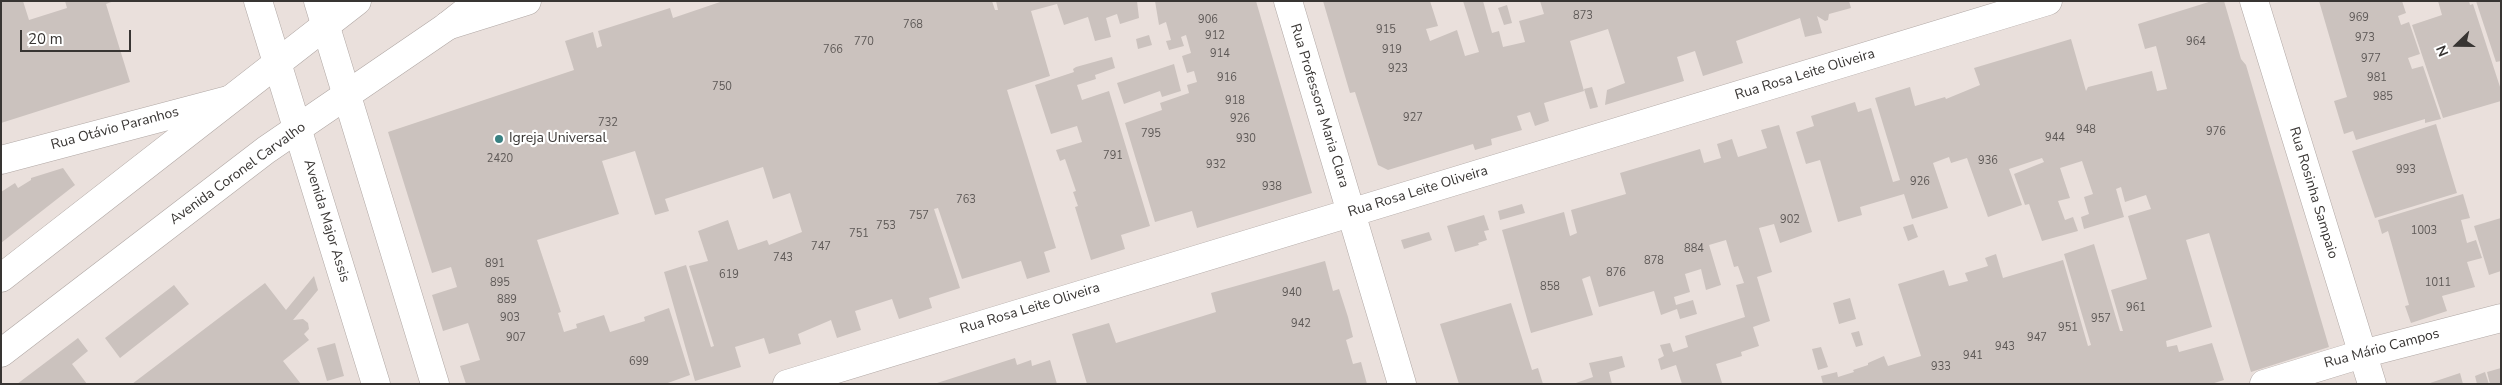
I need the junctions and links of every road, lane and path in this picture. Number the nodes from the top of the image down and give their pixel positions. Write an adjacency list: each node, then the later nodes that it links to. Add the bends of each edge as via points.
1 (258, 1): 10 (street, Avenida Major Assis)
2 (357, 1): 8 (street)
3 (479, 1): 9 (street, Avenida Coronel Carvalho)
4 (527, 1): 9 (street)
5 (1288, 1): 15 (street, Rua Professora Maria Clara)
6 (2048, 1): 15 (street, Rua Rosa Leite Oliveira)
7 (2254, 1): 19 (street, Rua Rosinha Sampaio)
8 (321, 13): 10 (street); 11 (street)
9 (446, 27): 11 (street, Avenida Coronel Carvalho)
10 (275, 63): 12 (street); 13 (street, Avenida Major Assis)
11 (347, 96): 13 (street, Avenida Coronel Carvalho); 21 (street)
12 (228, 100): 14 (street, Rua Otávio Paranhos); 16 (street)
13 (297, 128): 18 (street, Avenida Coronel Carvalho); 20 (street, Avenida Major Assis)
14 (1, 160)
15 (1351, 212): 22 (street, Rua Rosa Leite Oliveira); 23 (street, Rua Professora Maria Clara)
16 (1, 278)
17 (2501, 318): 19 (street, Rua Mário Campos)
18 (1, 353)
19 (2362, 354): 24 (street, Rua Mário Campos); 25 (street, Rua Rosinha Sampaio)
20 (376, 384)
21 (435, 384)
22 (787, 384)
23 (1402, 384)
24 (2264, 384)
25 (2372, 384)

